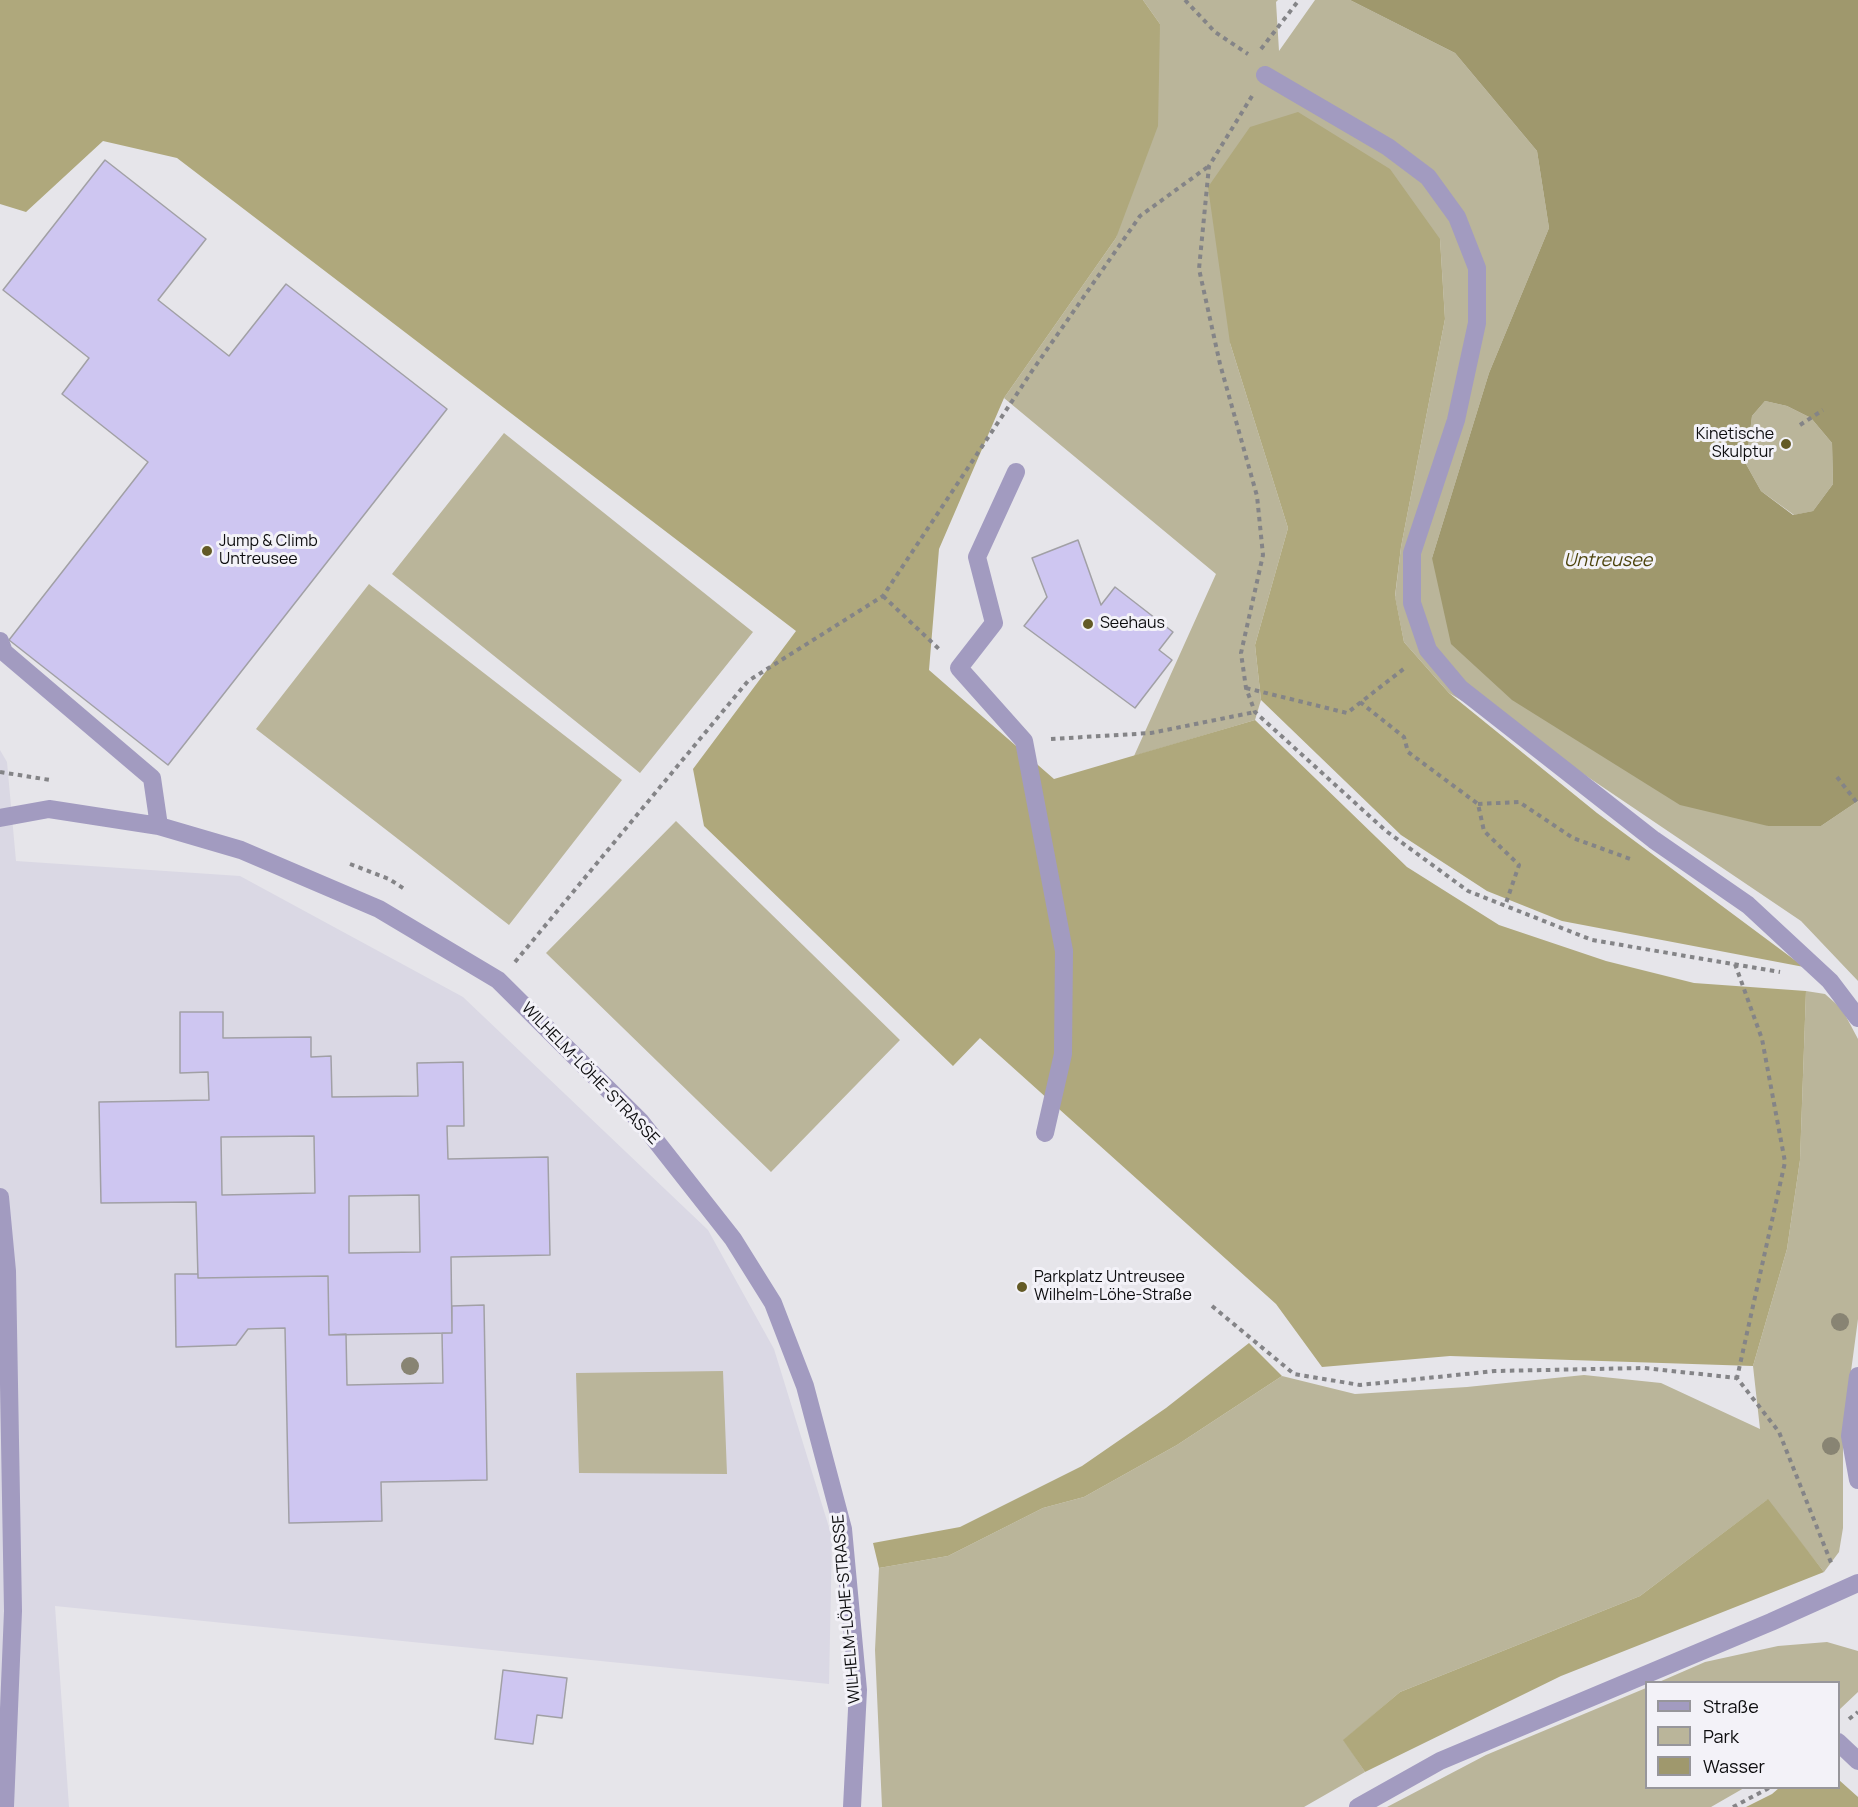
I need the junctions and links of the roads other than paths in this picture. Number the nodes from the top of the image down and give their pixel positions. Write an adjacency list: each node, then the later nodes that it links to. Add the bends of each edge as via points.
1 (1265, 75): 6 (street, via 1388,147 1428,177 1457,217 1477,268 1477,323 1456,420 1412,553 1412,603 1428,650 1460,688 1654,840 1748,905 1830,981)
2 (1016, 472): 7 (street, via 977,557 994,622 959,668 1024,741 1064,951 1063,1054)
3 (0, 640): 5 (street, via 4,652 152,778)
4 (0, 818): 5 (street, WILHELM-LÖHE-STRASSE, via 49,809)
5 (159, 826): 16 (street, WILHELM-LÖHE-STRASSE, via 241,850 379,909 498,980 641,1122 733,1239 772,1303 805,1386 843,1528 858,1690)
6 (1858, 1018)
7 (1045, 1133)
8 (0, 1197): 10 (street, via 7,1271)
9 (1858, 1376): 11 (street, via 1850,1436)
10 (5, 1398): 15 (street, via 13,1611)
11 (1858, 1480)
12 (1858, 1583): 17 (street, via 1440,1761)
13 (1840, 1743): 14 (street)
14 (1858, 1761)
15 (5, 1807)
16 (852, 1807)
17 (1358, 1807)

